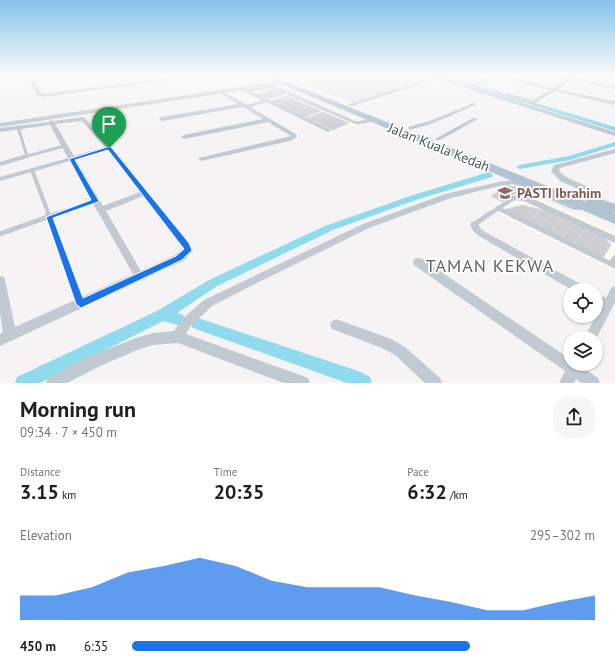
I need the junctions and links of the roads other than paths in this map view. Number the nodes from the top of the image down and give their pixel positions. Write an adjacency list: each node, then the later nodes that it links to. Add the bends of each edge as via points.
1 (38, 93): 2 (street, via 48,96)
2 (70, 93)
3 (217, 93): 21 (street)
4 (223, 93): 16 (street)
5 (252, 93): 13 (street)
6 (286, 93): 18 (street)
7 (313, 93): 17 (main road, Jalan Kuala Kedah)
8 (390, 93): 17 (street)
9 (492, 93): 30 (street)
10 (499, 93): 11 (street, via 534,102)
11 (550, 93)
12 (568, 93): 14 (street, via 613,103)
13 (266, 101): 16 (street); 29 (street)
14 (615, 101)
15 (474, 104): 27 (lane)
16 (243, 106): 19 (street); 22 (street)
17 (347, 107): 18 (street); 23 (main road, Jalan Kuala Kedah); 27 (main road, Jalan Kuala Kedah)
18 (332, 113): 24 (street)
19 (162, 119)
20 (475, 119): 32 (street)
21 (51, 120): 25 (street); 26 (street); 33 (street); 34 (street, via 83,118)
22 (268, 120): 31 (street); 38 (street, via 295,136)
23 (374, 120): 24 (lane); 39 (main road, Jalan Kuala Kedah)
24 (357, 123)
25 (0, 125)
26 (18, 127): 28 (street); 36 (lane)
27 (410, 128): 32 (main road, Jalan Kuala Kedah)
28 (0, 130)
29 (328, 130)
30 (615, 134)
31 (184, 137)
32 (438, 139): 39 (main road, Jalan Kuala Kedah)
33 (64, 146): 36 (lane); 37 (street)
34 (109, 148): 37 (street); 44 (street)
35 (615, 151): 47 (street, via 567,163 557,167 555,171 563,179 596,194)
36 (27, 156): 40 (lane)
37 (72, 159): 41 (street); 46 (street)
38 (202, 159)
39 (477, 159): 42 (main road, Jalan Kuala Kedah)
40 (0, 164)
41 (32, 170): 43 (street); 52 (lane)
42 (526, 178): 47 (main road, Jalan Kuala Kedah); 48 (main road, Jalan Kuala Kedah)
43 (0, 179)
44 (144, 193): 51 (street); 60 (street, via 188,250 179,258)
45 (514, 198): 49 (lane); 56 (street, via 526,199)
46 (95, 201): 51 (street); 52 (lane)
47 (599, 203): 50 (main road, Jalan Kuala Kedah)
48 (583, 206): 53 (main road, Jalan Kuala Kedah); 69 (street, via 577,208 514,182 448,196 366,226 208,303 186,323)
49 (497, 208): 54 (lane); 59 (lane)
50 (615, 209)
51 (100, 210): 60 (street)
52 (50, 217): 55 (lane); 65 (lane)
53 (615, 219)
54 (475, 224): 62 (street, via 476,229 482,234)
55 (0, 234)
56 (615, 240)
57 (615, 258): 59 (lane)
58 (418, 262): 71 (street)
59 (613, 265)
60 (139, 276): 65 (street)
61 (0, 280): 70 (street)
62 (570, 283)
63 (615, 291): 66 (street)
64 (603, 302): 66 (street)
65 (81, 304): 70 (street)
66 (608, 305): 68 (street)
67 (336, 325): 76 (street, via 386,343 400,351)
68 (594, 331)
69 (178, 336): 74 (street, via 136,344); 75 (street)
70 (5, 338)
71 (563, 359)
72 (573, 371): 77 (street)
73 (580, 371): 78 (street)
74 (53, 383)
75 (303, 383)
76 (435, 383)
77 (566, 383)
78 (593, 383)

